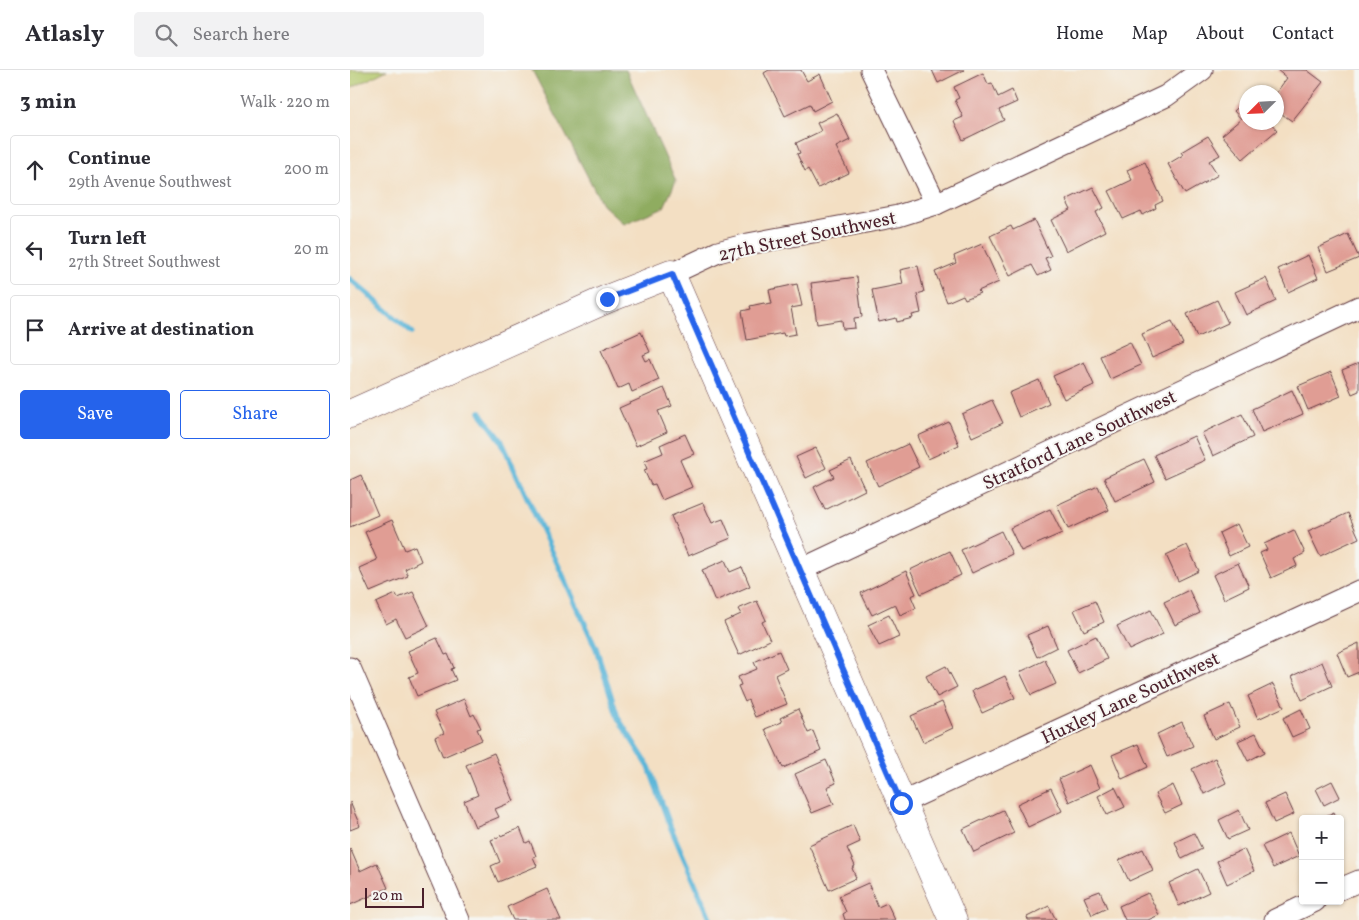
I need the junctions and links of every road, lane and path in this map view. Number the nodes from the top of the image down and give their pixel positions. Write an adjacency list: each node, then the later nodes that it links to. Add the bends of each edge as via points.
1 (871, 70): 3 (street)
2 (1202, 70): 3 (street, 27th Street Southwest, via 1166,96)
3 (936, 204): 4 (street, 27th Street Southwest, via 898,216 748,244 718,252)
4 (672, 274): 6 (street, 27th Street Southwest, via 607,299); 7 (street)
5 (1359, 307): 7 (street, Stratford Lane Southwest)
6 (350, 414)
7 (800, 570): 10 (street)
8 (1359, 591): 10 (street, Huxley Lane Southwest)
9 (350, 668): 14 (street)
10 (901, 803): 15 (street)
11 (1359, 880): 12 (street)
12 (1344, 887)
13 (1306, 905): 16 (street)
14 (459, 920)
15 (953, 920)
16 (1274, 920)

